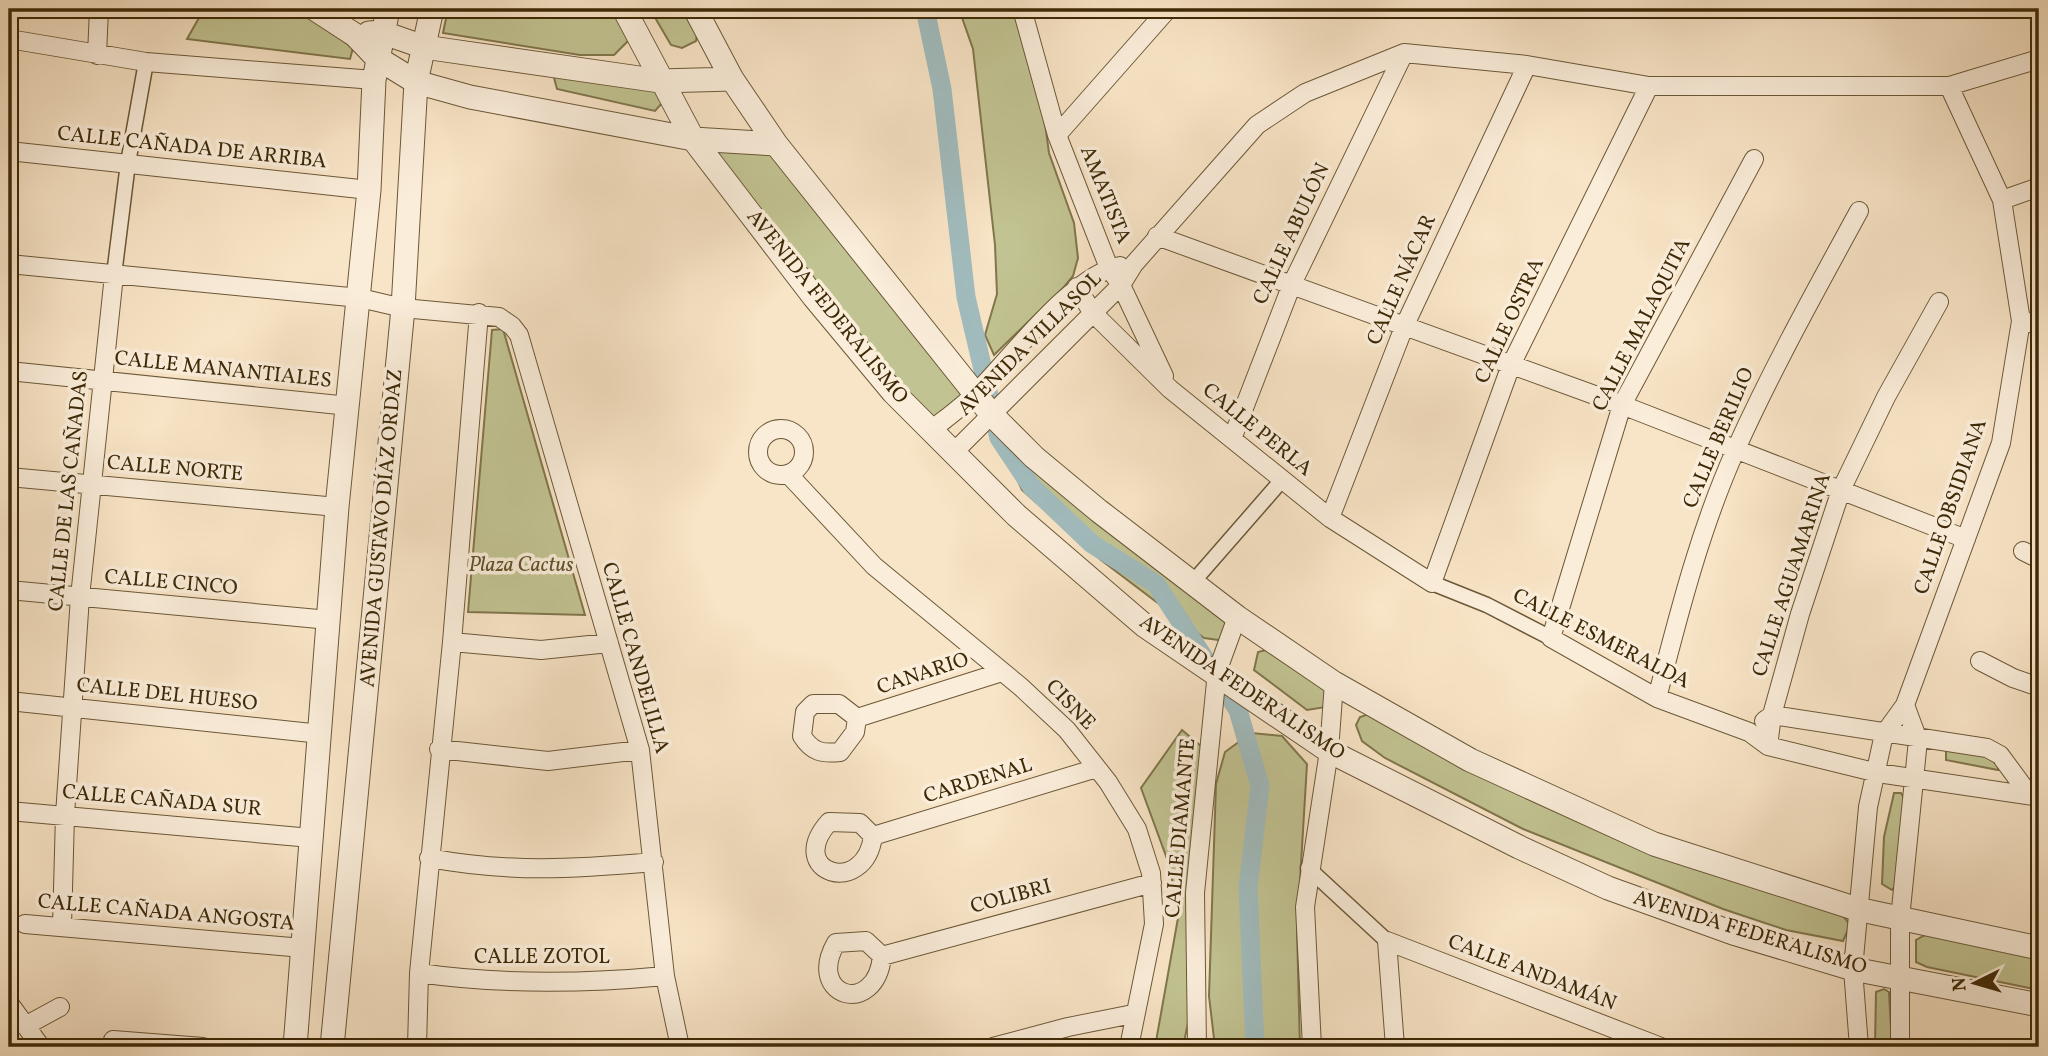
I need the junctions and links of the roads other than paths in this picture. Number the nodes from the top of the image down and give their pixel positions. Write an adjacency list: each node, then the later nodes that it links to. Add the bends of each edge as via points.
1 (99, 9): 14 (street)
2 (315, 9): 10 (street)
3 (388, 9): 9 (street, AVENIDA GUSTAVO DÍAZ ORDAZ)
4 (432, 9): 12 (street, AVENIDA GUSTAVO DÍAZ ORDAZ)
5 (624, 9): 20 (street, AVENIDA FEDERALISMO)
6 (695, 9): 19 (street)
7 (1168, 9): 24 (street)
8 (1026, 12): 24 (street, AMATISTA)
9 (381, 32): 10 (street); 12 (street); 18 (street, AVENIDA GUSTAVO DÍAZ ORDAZ)
10 (355, 35): 18 (street)
11 (9, 39): 14 (street)
12 (424, 47): 20 (street); 21 (street, AVENIDA GUSTAVO DÍAZ ORDAZ)
13 (1404, 53): 17 (street, AVENIDA VILLASOL); 34 (street, AVENIDA VILLASOL, via 1305,93 1273,113); 39 (street, CALLE ABULÓN)
14 (97, 55): 16 (street)
15 (2039, 59): 23 (street)
16 (146, 62): 18 (street); 29 (street, CALLE DE LAS CAÑADAS)
17 (1527, 65): 22 (street, AVENIDA VILLASOL); 49 (street, CALLE NÁCAR)
18 (376, 69): 21 (street); 31 (street, AVENIDA GUSTAVO DÍAZ ORDAZ)
19 (732, 79): 20 (street); 26 (street)
20 (660, 81): 25 (street, AVENIDA FEDERALISMO)
21 (416, 82): 25 (street, via 470,97); 44 (street, AVENIDA GUSTAVO DÍAZ ORDAZ)
22 (1649, 86): 23 (street); 50 (street, CALLE OSTRA)
23 (1949, 86): 32 (street, CALLE OBSIDIANA)
24 (1056, 135): 37 (street, AMATISTA)
25 (693, 139): 26 (street); 58 (street, AVENIDA FEDERALISMO, via 814,297)
26 (776, 144): 54 (street)
27 (9, 151): 29 (street, CALLE CAÑADA DE ARRIBA)
28 (1754, 159): 56 (street, CALLE MALAQUITA)
29 (128, 163): 31 (street, CALLE CAÑADA DE ARRIBA); 38 (street, CALLE DE LAS CAÑADAS)
30 (2039, 187): 32 (street)
31 (369, 190): 42 (street, AVENIDA GUSTAVO DÍAZ ORDAZ)
32 (2003, 200): 47 (street, CALLE OBSIDIANA)
33 (1859, 211): 60 (street, CALLE BERILIO)
34 (1157, 236): 36 (street, AVENIDA VILLASOL); 39 (street)
35 (9, 264): 38 (street, CALLE CANDELILLA)
36 (1134, 264): 37 (street, AVENIDA VILLASOL); 40 (street, AVENIDA VILLASOL)
37 (1109, 268): 40 (street, AMATISTA); 41 (street, AVENIDA VILLASOL)
38 (114, 275): 42 (street, CALLE CANDELILLA); 52 (street, CALLE DE LAS CAÑADAS)
39 (1292, 284): 49 (street); 59 (street, CALLE ABULÓN)
40 (1121, 285): 45 (street, AVENIDA VILLASOL); 53 (street, AMATISTA)
41 (1077, 287): 45 (street, CALLE PERLA); 54 (street, AVENIDA VILLASOL)
42 (360, 298): 44 (street, CALLE CANDELILLA); 55 (street, AVENIDA GUSTAVO DÍAZ ORDAZ)
43 (1939, 302): 66 (street, CALLE AGUAMARINA)
44 (403, 308): 46 (street, CALLE CANDELILLA); 131 (street, AVENIDA GUSTAVO DÍAZ ORDAZ)
45 (1092, 312): 53 (street, CALLE PERLA); 57 (street, AVENIDA VILLASOL)
46 (479, 313): 77 (street); 78 (street, CALLE CANDELILLA, via 506,320 519,335)
47 (2021, 321): 48 (street); 69 (street, CALLE OBSIDIANA, via 2001,443)
48 (2039, 324)
49 (1404, 327): 50 (street); 68 (street, CALLE NÁCAR)
50 (1511, 365): 56 (street); 71 (street, CALLE OSTRA)
51 (9, 371): 52 (street, CALLE MANANTIALES)
52 (104, 380): 55 (street, CALLE MANANTIALES); 65 (street, CALLE DE LAS CAÑADAS)
53 (1170, 389): 59 (street, CALLE PERLA)
54 (974, 394): 57 (street); 58 (street, AVENIDA VILLASOL)
55 (349, 405): 67 (street, AVENIDA GUSTAVO DÍAZ ORDAZ)
56 (1622, 405): 60 (street); 76 (street, CALLE MALAQUITA)
57 (992, 415): 61 (street, AVENIDA VILLASOL); 70 (street, via 1098,511)
58 (930, 431): 61 (street, AVENIDA FEDERALISMO)
59 (1231, 439): 64 (street, CALLE PERLA)
60 (1735, 450): 66 (street); 84 (street, CALLE BERILIO, via 1686,584)
61 (953, 453): 81 (street, AVENIDA FEDERALISMO, via 1102,590 1146,626)
62 (790, 476): 80 (street, CISNE, via 874,566)
63 (9, 477): 65 (street, CALLE NORTE)
64 (1282, 480): 68 (street, CALLE PERLA); 70 (street)
65 (90, 485): 67 (street, CALLE NORTE); 73 (street, CALLE DE LAS CAÑADAS)
66 (1841, 490): 69 (street); 88 (street, CALLE AGUAMARINA)
67 (338, 507): 75 (street, AVENIDA GUSTAVO DÍAZ ORDAZ)
68 (1330, 518): 71 (street, CALLE PERLA)
69 (1966, 539): 86 (street, CALLE OBSIDIANA)
70 (1193, 582): 74 (street)
71 (1432, 583): 76 (street, CALLE ESMERALDA)
72 (9, 590): 73 (street, CALLE CINCO)
73 (80, 597): 75 (street, CALLE CINCO); 87 (street, CALLE DE LAS CAÑADAS)
74 (1237, 617): 81 (street, CALLE DIAMANTE); 82 (street)
75 (330, 620): 91 (street, AVENIDA GUSTAVO DÍAZ ORDAZ)
76 (1551, 638): 84 (street, CALLE ESMERALDA)
77 (452, 642): 78 (street, via 541,650); 95 (street)
78 (609, 643): 96 (street, CALLE CANDELILLA)
79 (1980, 661): 83 (street)
80 (1002, 672): 89 (street, CANARIO); 98 (street, CISNE, via 1067,730)
81 (1217, 672): 97 (street, AVENIDA FEDERALISMO); 136 (street, CALLE DIAMANTE, via 1195,893)
82 (1334, 683): 97 (street); 110 (street, via 1471,760 1654,844)
83 (2039, 687)
84 (1657, 698): 90 (street, CALLE ESMERALDA)
85 (9, 701): 87 (street, CALLE DEL HUESO)
86 (1905, 705): 92 (street, CALLE OBSIDIANA); 93 (street)
87 (73, 707): 91 (street, CALLE DEL HUESO); 103 (street, CALLE DE LAS CAÑADAS)
88 (1772, 715): 90 (street); 92 (street); 94 (street, CALLE AGUAMARINA)
89 (857, 718)
90 (1749, 732): 94 (street, CALLE ESMERALDA)
91 (321, 734): 105 (street, AVENIDA GUSTAVO DÍAZ ORDAZ)
92 (1884, 734): 93 (street); 99 (street, CALLE OBSIDIANA)
93 (1918, 740): 100 (street); 101 (street, via 1987,748 2000,755)
94 (1768, 746): 99 (street, CALLE ESMERALDA)
95 (439, 749): 96 (street, via 548,761); 106 (street)
96 (640, 750): 107 (street, CALLE CANDELILLA)
97 (1329, 751): 108 (street); 118 (street, AVENIDA FEDERALISMO, via 1608,888)
98 (1097, 768): 104 (street, CARDENAL); 109 (street, CISNE, via 1137,829)
99 (1878, 773): 100 (street, CALLE ESMERALDA); 110 (street, CALLE OBSIDIANA, via 1868,807)
100 (1916, 780): 101 (street, CALLE ESMERALDA); 111 (street)
101 (2034, 795)
102 (9, 811): 103 (street, CALLE CAÑADA SUR)
103 (65, 815): 105 (street, CALLE CAÑADA SUR); 113 (street, CALLE DE LAS CAÑADAS)
104 (873, 836)
105 (311, 838): 115 (street, AVENIDA GUSTAVO DÍAZ ORDAZ)
106 (429, 858): 107 (street, via 530,870); 119 (street)
107 (654, 862): 120 (street, CALLE CANDELILLA)
108 (1308, 868): 114 (street); 137 (street, via 1305,907)
109 (1152, 883): 117 (street, COLIBRI); 125 (street, CISNE, via 1154,924)
110 (1857, 909): 111 (street); 118 (street, CALLE OBSIDIANA)
111 (1900, 919): 116 (street); 121 (street)
112 (25, 924): 113 (street, CALLE CAÑADA ANGOSTA)
113 (62, 926): 115 (street, CALLE CAÑADA ANGOSTA)
114 (1387, 941): 138 (street); 139 (street, CALLE ANDAMÁN)
115 (303, 948): 130 (street, AVENIDA GUSTAVO DÍAZ ORDAZ)
116 (2039, 948)
117 (882, 956)
118 (1853, 969): 121 (street, AVENIDA FEDERALISMO); 140 (street, CALLE OBSIDIANA)
119 (419, 973): 120 (street, CALLE ZOTOL, via 481,982 546,984); 132 (street)
120 (665, 976): 133 (street, CALLE CANDELILLA)
121 (1900, 977): 123 (street, AVENIDA FEDERALISMO); 141 (street)
122 (9, 1003): 126 (street)
123 (2039, 1005)
124 (60, 1007): 126 (street)
125 (1133, 1014): 134 (street); 135 (street, CISNE)
126 (25, 1026): 128 (street)
127 (113, 1040): 129 (street)
128 (41, 1047)
129 (203, 1047)
130 (295, 1047)
131 (332, 1047)
132 (417, 1047)
133 (680, 1047)
134 (993, 1047)
135 (1129, 1047)
136 (1197, 1047)
137 (1312, 1047)
138 (1395, 1047)
139 (1661, 1047)
140 (1859, 1047)
141 (1900, 1047)

